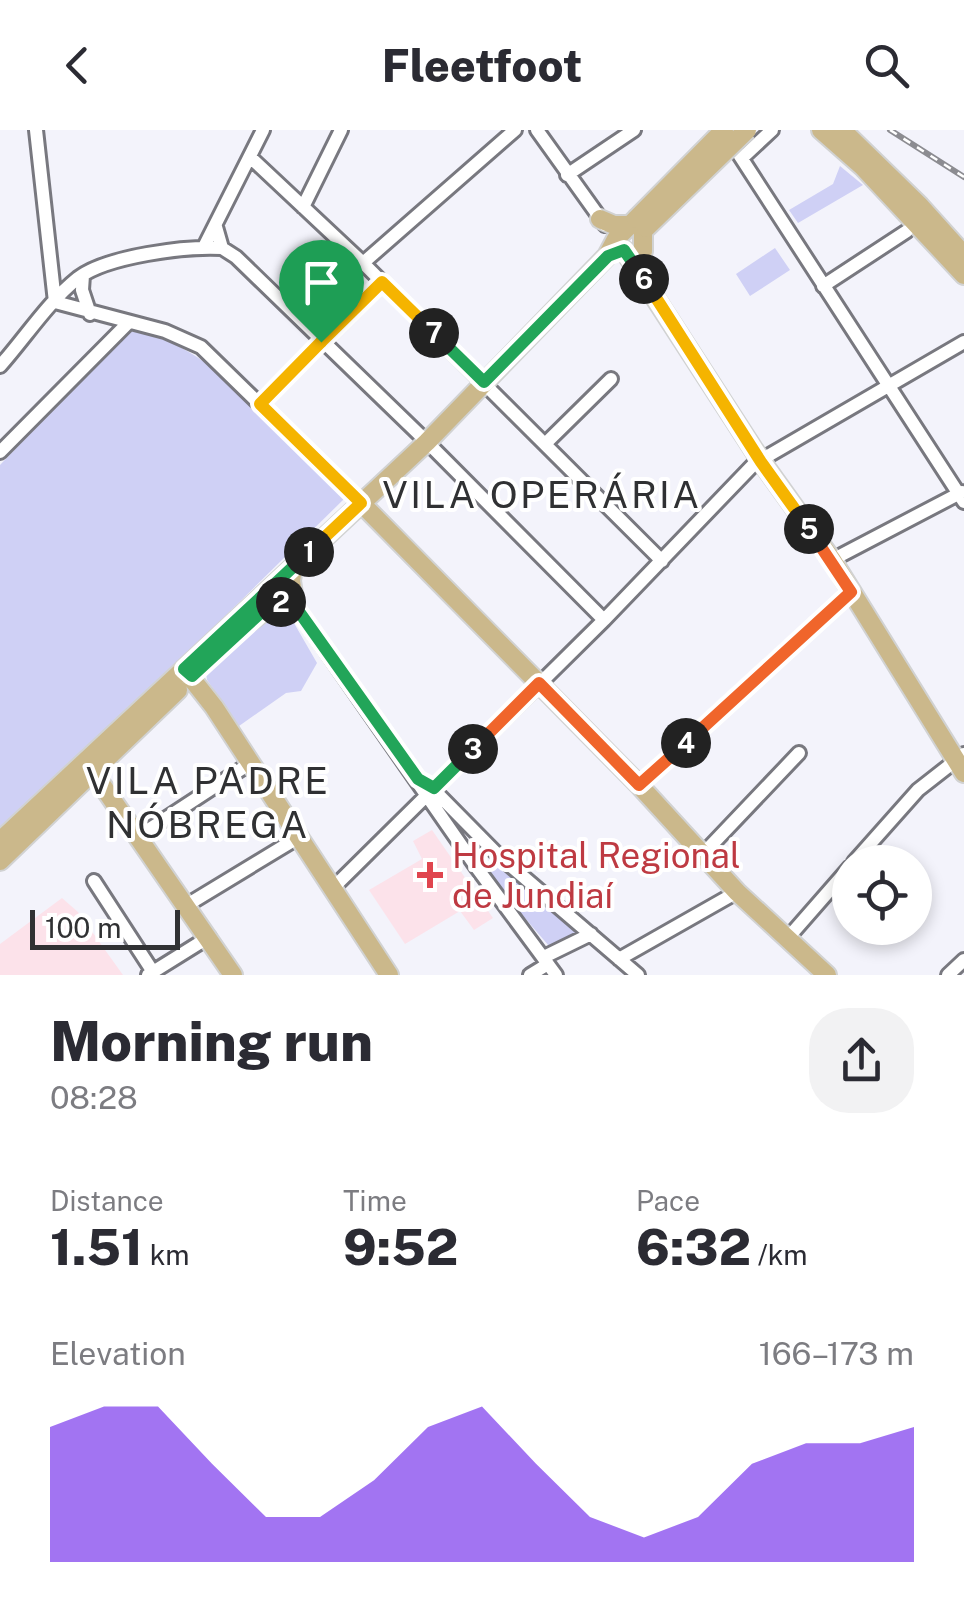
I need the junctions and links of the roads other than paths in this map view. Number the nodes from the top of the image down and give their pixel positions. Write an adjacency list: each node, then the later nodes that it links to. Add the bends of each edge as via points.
1 (36, 130): 30 (street)
2 (263, 130): 12 (street)
3 (341, 130): 15 (street)
4 (515, 130): 24 (street)
5 (536, 130): 14 (street)
6 (634, 130): 14 (street)
7 (724, 130): 13 (street); 17 (main road, bridge)
8 (747, 130): 17 (main road, bridge)
9 (772, 130): 13 (street)
10 (821, 130): 27 (main road)
11 (842, 130): 23 (main road)
12 (250, 157): 15 (street); 18 (street)
13 (742, 158): 29 (street)
14 (567, 175): 16 (street)
15 (302, 207): 24 (street)
16 (600, 219): 17 (main road); 22 (street)
17 (639, 226): 22 (main road); 25 (main road, via 643,251)
18 (216, 227): 20 (street); 21 (street)
19 (907, 231): 29 (street)
20 (204, 247): 21 (street); 26 (street, via 128,259)
21 (222, 248): 33 (street)
22 (616, 248): 25 (main road); 37 (main road)
23 (964, 256)
24 (363, 262): 28 (street)
25 (637, 269): 43 (main road)
26 (84, 275): 30 (street); 31 (street)
27 (964, 275)
28 (382, 282): 33 (street); 37 (street)
29 (823, 286): 38 (street)
30 (55, 302): 31 (street); 35 (street)
31 (90, 314): 32 (street)
32 (128, 323): 39 (street, via 200,347); 42 (street)
33 (321, 342): 39 (street); 40 (street)
34 (964, 342): 38 (street)
35 (0, 366)
36 (611, 379): 41 (street)
37 (484, 382): 40 (main road); 41 (street)
38 (887, 387): 43 (street); 44 (street)
39 (260, 404): 45 (street)
40 (428, 442): 45 (main road); 51 (street)
41 (545, 444): 47 (street)
42 (0, 452)
43 (761, 462): 46 (main road); 47 (street)
44 (962, 496): 46 (street)
45 (361, 503): 48 (main road); 53 (main road)
46 (832, 560): 49 (main road)
47 (662, 561): 51 (street)
48 (292, 567): 50 (main road); 52 (main road)
49 (851, 592): 56 (main road); 59 (street)
50 (295, 606): 52 (main road, via 268,606); 60 (street)
51 (604, 620): 53 (street)
52 (188, 672): 54 (main road); 57 (main road); 58 (main road)
53 (539, 683): 59 (main road); 60 (street)
54 (112, 735): 58 (main road, via 92,763); 63 (main road)
55 (798, 753): 65 (street)
56 (961, 762): 64 (street, via 918,790)
57 (249, 764): 61 (street); 62 (main road)
58 (93, 772): 61 (main road); 67 (main road)
59 (639, 785): 65 (main road)
60 (430, 791): 66 (street); 68 (street); 70 (street)
61 (139, 836): 73 (main road)
62 (299, 837): 70 (main road); 73 (street)
63 (0, 842)
64 (870, 845)
65 (704, 854): 72 (main road)
66 (499, 856): 68 (street); 74 (street)
67 (0, 861)
68 (477, 868): 79 (street)
69 (94, 881): 80 (street)
70 (333, 888): 82 (main road)
71 (832, 888): 76 (street)
72 (737, 892): 76 (main road); 77 (street)
73 (187, 906): 75 (main road)
74 (592, 934): 77 (street); 79 (street)
75 (209, 937): 80 (street); 81 (main road)
76 (787, 939): 85 (main road)
77 (619, 959): 84 (street)
78 (964, 960): 86 (street)
79 (550, 965): 83 (street)
80 (150, 974)
81 (233, 975)
82 (390, 975)
83 (530, 975)
84 (638, 975)
85 (826, 975)
86 (948, 975)

